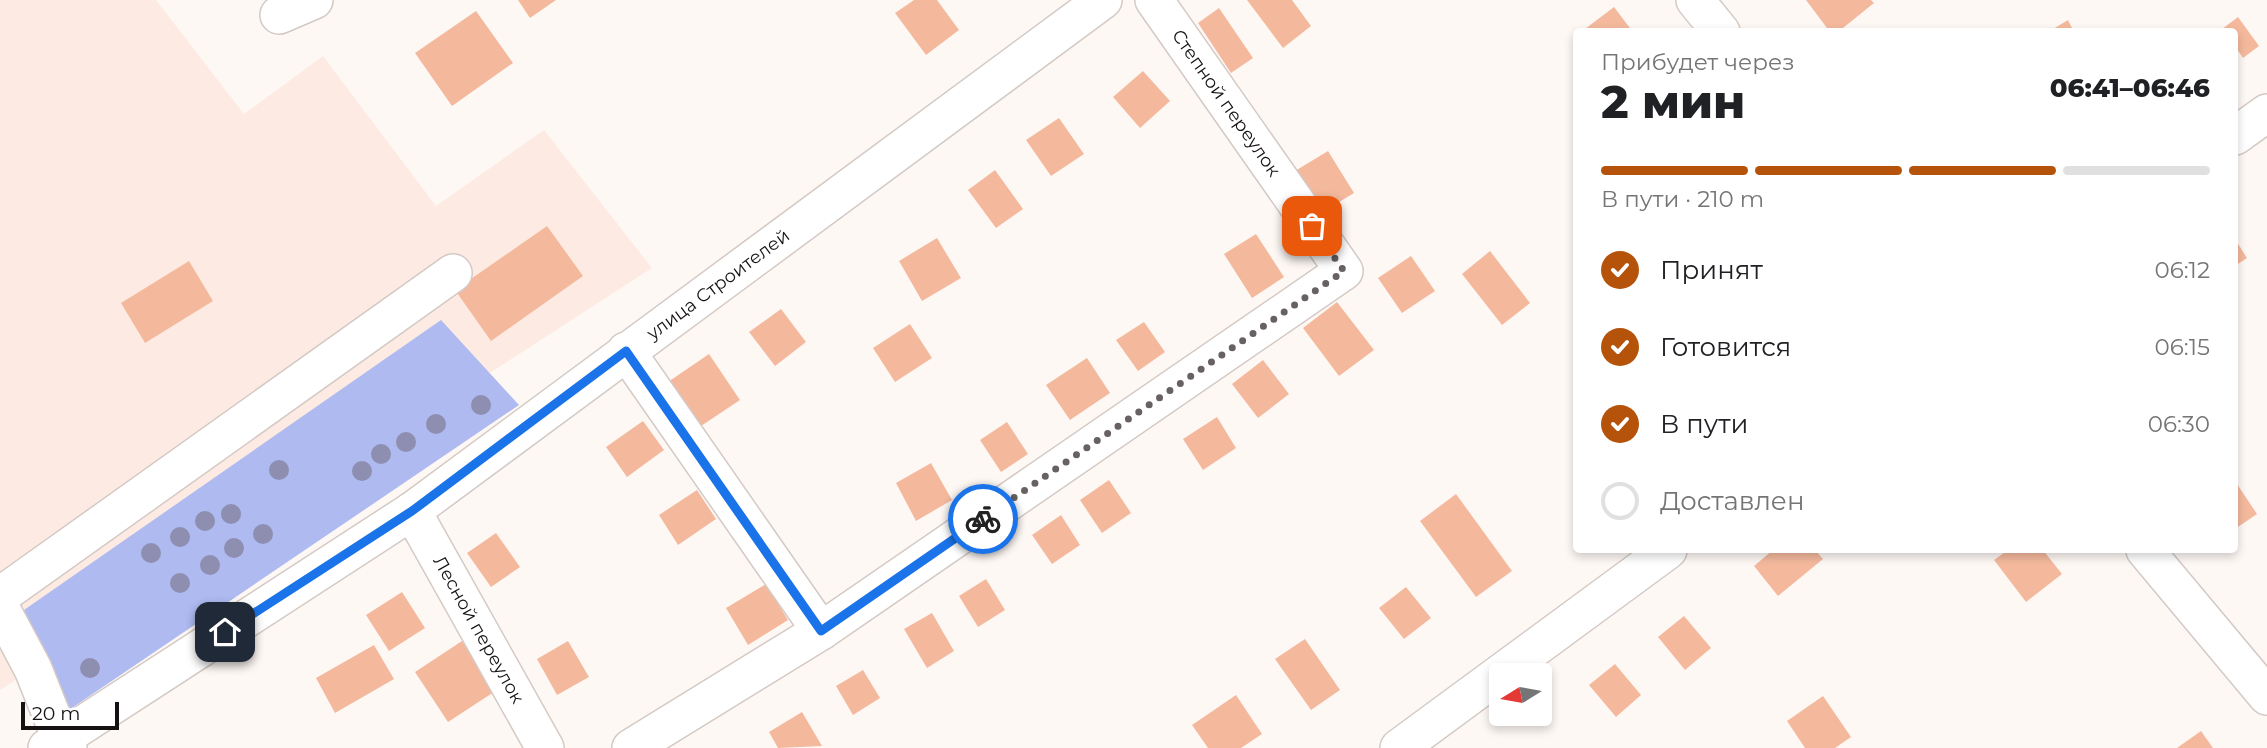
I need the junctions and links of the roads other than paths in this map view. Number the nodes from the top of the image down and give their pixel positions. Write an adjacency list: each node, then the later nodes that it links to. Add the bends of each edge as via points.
1 (314, 0): 5 (street)
2 (1103, 0): 10 (street, улица Строителей)
3 (1154, 0): 16 (street, Степной переулок, via 1344,271)
4 (1695, 0): 6 (street)
5 (279, 15)
6 (1717, 28)
7 (2267, 113): 8 (street)
8 (2238, 134)
9 (453, 273): 14 (street)
10 (626, 351): 11 (street, улица Строителей); 16 (street)
11 (412, 511): 18 (street, улица Строителей); 19 (street, Лесной переулок)
12 (1664, 553): 21 (street)
13 (2148, 553): 17 (street)
14 (0, 596)
15 (0, 607): 18 (street, via 33,668)
16 (821, 631): 20 (street, Степной переулок)
17 (2267, 696)
18 (59, 745)
19 (545, 748)
20 (631, 748)
21 (1399, 748)

